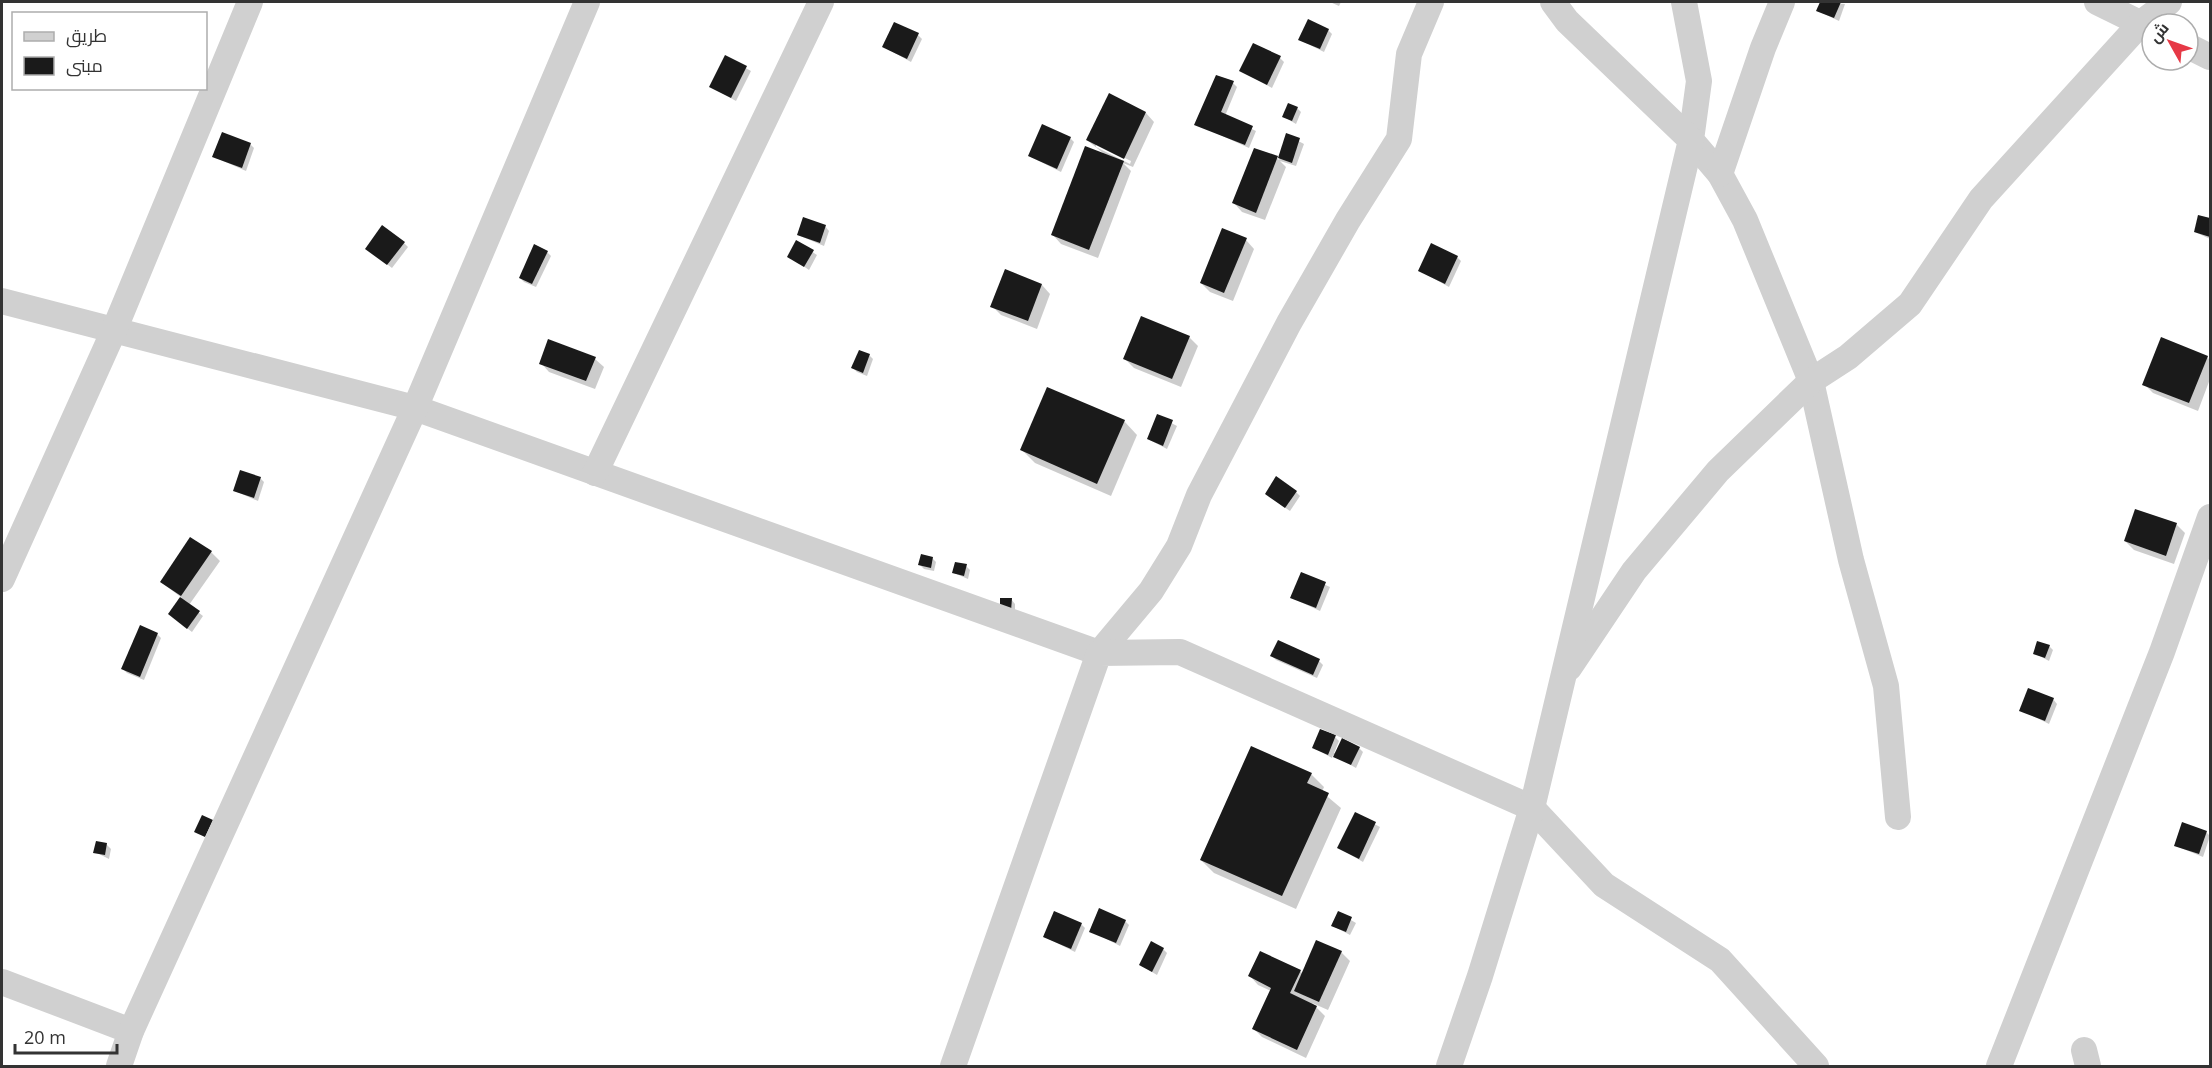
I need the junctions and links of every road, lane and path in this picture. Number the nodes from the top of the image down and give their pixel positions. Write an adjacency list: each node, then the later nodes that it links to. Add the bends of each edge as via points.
1 (250, 2): 14 (street)
2 (587, 2): 16 (street)
3 (821, 2): 17 (street)
4 (1431, 2): 20 (street, via 1409,54 1399,139 1289,323 1198,495 1179,546 1151,591)
5 (1553, 2): 11 (street, via 1567,21)
6 (1684, 2): 11 (street, via 1699,81)
7 (1782, 2): 12 (street)
8 (2097, 2): 9 (street)
9 (2140, 23)
10 (2140, 32): 15 (street, via 1981,199 1910,304 1848,357)
11 (1691, 140): 12 (street); 21 (street)
12 (1720, 174): 15 (street, via 1745,220)
13 (2, 301): 14 (street)
14 (115, 328): 16 (street); 19 (street)
15 (1811, 381): 21 (street, via 1718,471 1634,571); 23 (street, via 1851,560 1886,686)
16 (415, 408): 17 (street); 25 (street)
17 (595, 473): 20 (street)
18 (2211, 517): 30 (street, via 2158,663)
19 (2, 579)
20 (1099, 653): 22 (street, via 1180,652); 27 (street)
21 (1559, 684): 22 (street)
22 (1532, 808): 28 (street); 29 (street, via 1604,885 1720,960)
23 (1898, 817)
24 (2, 982): 25 (street)
25 (130, 1031): 26 (street)
26 (119, 1066)
27 (953, 1066)
28 (1449, 1066)
29 (1816, 1066)
30 (1999, 1066)

